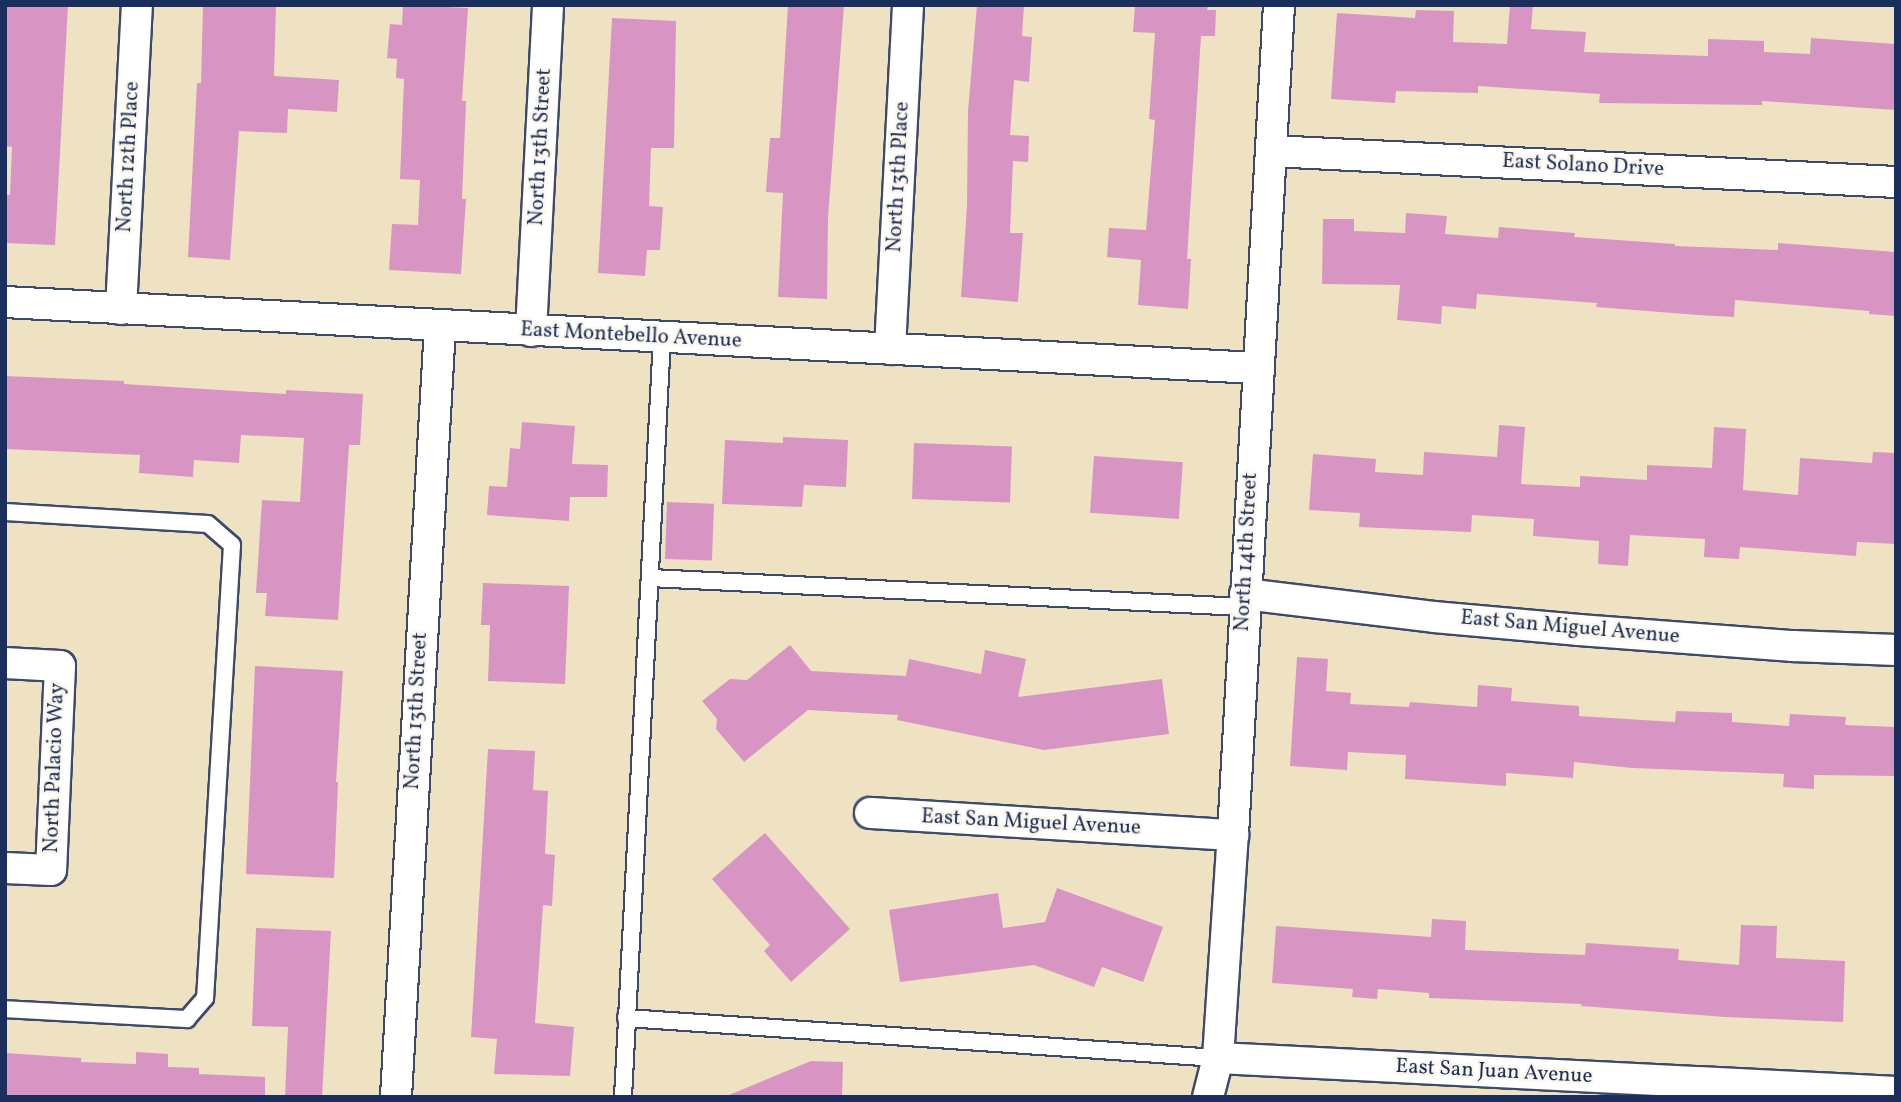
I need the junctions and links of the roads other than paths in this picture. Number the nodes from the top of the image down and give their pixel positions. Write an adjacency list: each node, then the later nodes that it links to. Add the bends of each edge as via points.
1 (137, 5): 8 (street, North 12th Place)
2 (548, 5): 10 (street, North 13th Street)
3 (908, 5): 12 (street, North 13th Place)
4 (1279, 5): 5 (street, North 14th Street)
5 (1271, 151): 6 (street, East Solano Drive); 13 (street, North 14th Street)
6 (1896, 182)
7 (5, 302): 8 (street, East Montebello Avenue)
8 (121, 309): 9 (street, East Montebello Avenue)
9 (440, 326): 10 (street, East Montebello Avenue); 26 (street, North 13th Street)
10 (531, 331): 11 (street, East Montebello Avenue)
11 (662, 337): 12 (street, East Montebello Avenue); 15 (lane)
12 (890, 349): 13 (street, East Montebello Avenue)
13 (1257, 368): 16 (street, North 14th Street)
14 (5, 512): 22 (lane, via 208,524 232,545 205,998 187,1019)
15 (650, 578): 16 (lane); 23 (lane)
16 (1244, 601): 17 (street, East San Miguel Avenue, via 1578,630); 20 (street, North 14th Street)
17 (1896, 650)
18 (5, 663): 21 (street, North Palacio Way, via 60,666 51,870)
19 (870, 813): 20 (street, East San Miguel Avenue)
20 (1233, 835): 24 (street, North 14th Street)
21 (5, 868)
22 (5, 1009)
23 (626, 1018): 24 (lane); 27 (lane)
24 (1218, 1058): 25 (street, East San Juan Avenue); 28 (street, North 14th Street)
25 (1896, 1092)
26 (396, 1097)
27 (623, 1097)
28 (1209, 1097)

